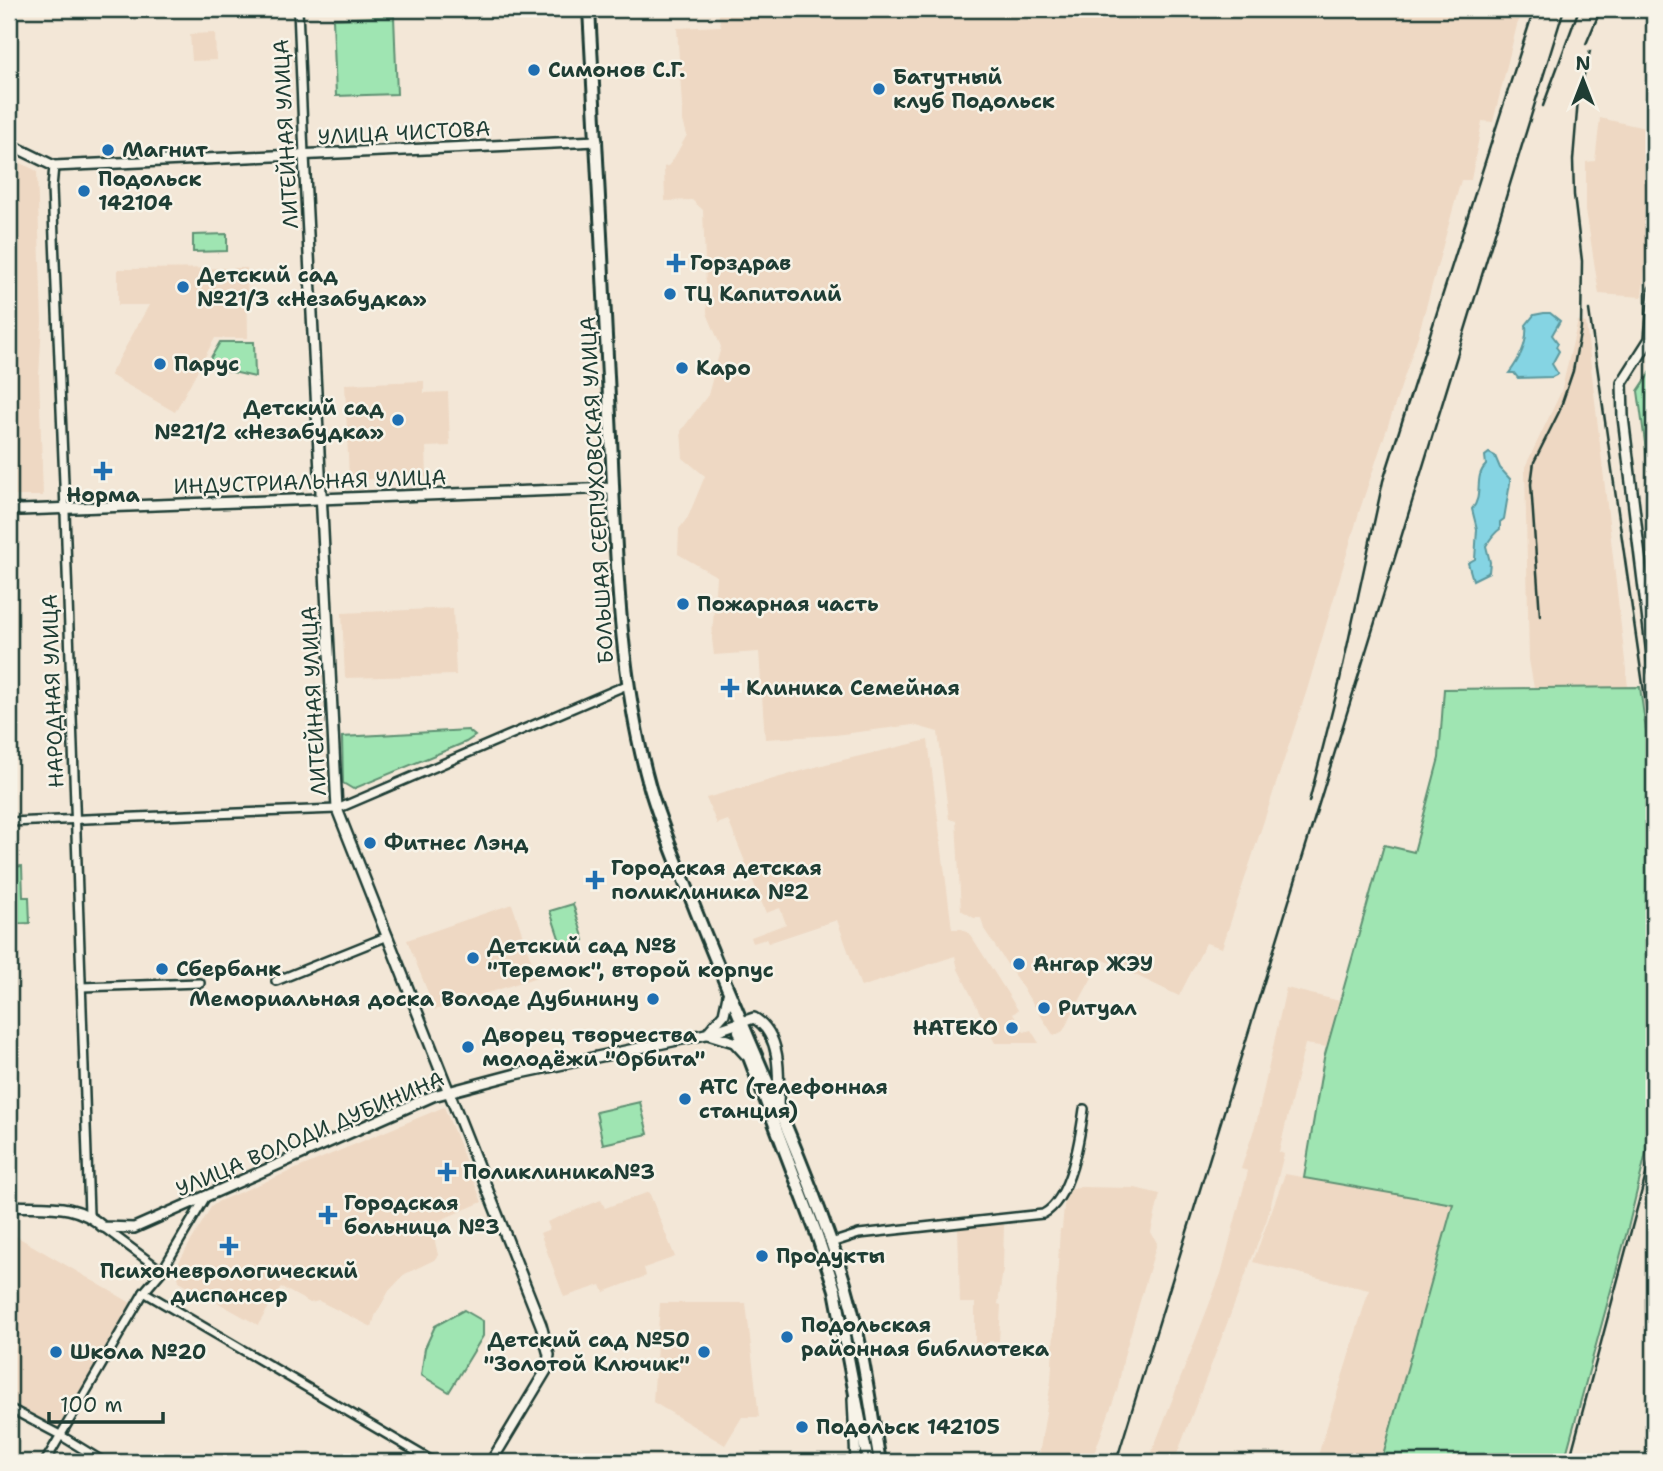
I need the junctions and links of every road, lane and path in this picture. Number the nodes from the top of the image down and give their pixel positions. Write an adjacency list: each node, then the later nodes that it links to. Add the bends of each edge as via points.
1 (298, 9): 5 (street, ЛИТЕЙНАЯ УЛИЦА)
2 (589, 9): 3 (main road, БОЛЬШАЯ СЕРПУХОВСКАЯ УЛИЦА)
3 (597, 141): 5 (street, УЛИЦА ЧИСТОВА); 8 (main road, БОЛЬШАЯ СЕРПУХОВСКАЯ УЛИЦА)
4 (9, 144): 6 (street, УЛИЦА ЧИСТОВА)
5 (304, 155): 6 (street, УЛИЦА ЧИСТОВА); 9 (street, ЛИТЕЙНАЯ УЛИЦА)
6 (54, 166): 11 (street, НАРОДНАЯ УЛИЦА, via 51,188)
7 (1654, 290): 12 (street, via 1650,339 1622,383)
8 (613, 488): 9 (street, ИНДУСТРИАЛЬНАЯ УЛИЦА); 13 (main road, БОЛЬШАЯ СЕРПУХОВСКАЯ УЛИЦА)
9 (323, 499): 11 (street, ИНДУСТРИАЛЬНАЯ УЛИЦА); 14 (street, ЛИТЕЙНАЯ УЛИЦА)
10 (9, 508): 11 (street, ИНДУСТРИАЛЬНАЯ УЛИЦА)
11 (65, 509): 15 (street, НАРОДНАЯ УЛИЦА)
12 (1654, 671)
13 (629, 684): 14 (street); 21 (main road, БОЛЬШАЯ СЕРПУХОВСКАЯ УЛИЦА, via 650,786)
14 (337, 809): 15 (street); 17 (street, ЛИТЕЙНАЯ УЛИЦА)
15 (75, 820): 16 (street); 20 (street, НАРОДНАЯ УЛИЦА)
16 (9, 822)
17 (388, 936): 18 (street); 25 (street, ЛИТЕЙНАЯ УЛИЦА)
18 (276, 981)
19 (200, 983): 20 (street)
20 (80, 986): 30 (street, НАРОДНАЯ УЛИЦА)
21 (729, 995): 22 (main road, БОЛЬШАЯ СЕРПУХОВСКАЯ УЛИЦА); 23 (street, via 719,1023)
22 (739, 1023): 23 (street, УЛИЦА ВОЛОДИ ДУБИНИНА); 24 (main road, БОЛЬШАЯ СЕРПУХОВСКАЯ УЛИЦА); 26 (main road, БОЛЬШАЯ СЕРПУХОВСКАЯ УЛИЦА); 26 (street, via 754,1018 767,1030 779,1066)
23 (706, 1034): 24 (street, via 734,1042); 25 (street, УЛИЦА ВОЛОДИ ДУБИНИНА)
24 (748, 1057): 35 (main road, БОЛЬШАЯ СЕРПУХОВСКАЯ УЛИЦА, via 817,1235 835,1290)
25 (449, 1091): 28 (street, УЛИЦА ВОЛОДИ ДУБИНИНА); 42 (street, ЛИТЕЙНАЯ УЛИЦА, via 549,1355 547,1368)
26 (778, 1107): 32 (main road, БОЛЬШАЯ СЕРПУХОВСКАЯ УЛИЦА)
27 (1084, 1109): 32 (street, via 1074,1165 1053,1209 1043,1214 859,1234)
28 (205, 1198): 31 (street, УЛИЦА ВОЛОДИ ДУБИНИНА, via 134,1228); 33 (street)
29 (9, 1206): 30 (street, via 65,1208)
30 (89, 1214): 31 (street)
31 (103, 1227): 33 (street)
32 (831, 1243): 38 (main road, БОЛЬШАЯ СЕРПУХОВСКАЯ УЛИЦА, via 854,1320)
33 (162, 1271): 34 (street)
34 (144, 1292): 37 (street); 41 (street)
35 (854, 1380): 38 (main road, БОЛЬШАЯ СЕРПУХОВСКАЯ УЛИЦА); 43 (street)
36 (9, 1408): 37 (street)
37 (60, 1436): 39 (street); 40 (street)
38 (877, 1461)
39 (45, 1462)
40 (104, 1462)
41 (434, 1462)
42 (491, 1462)
43 (856, 1462)

